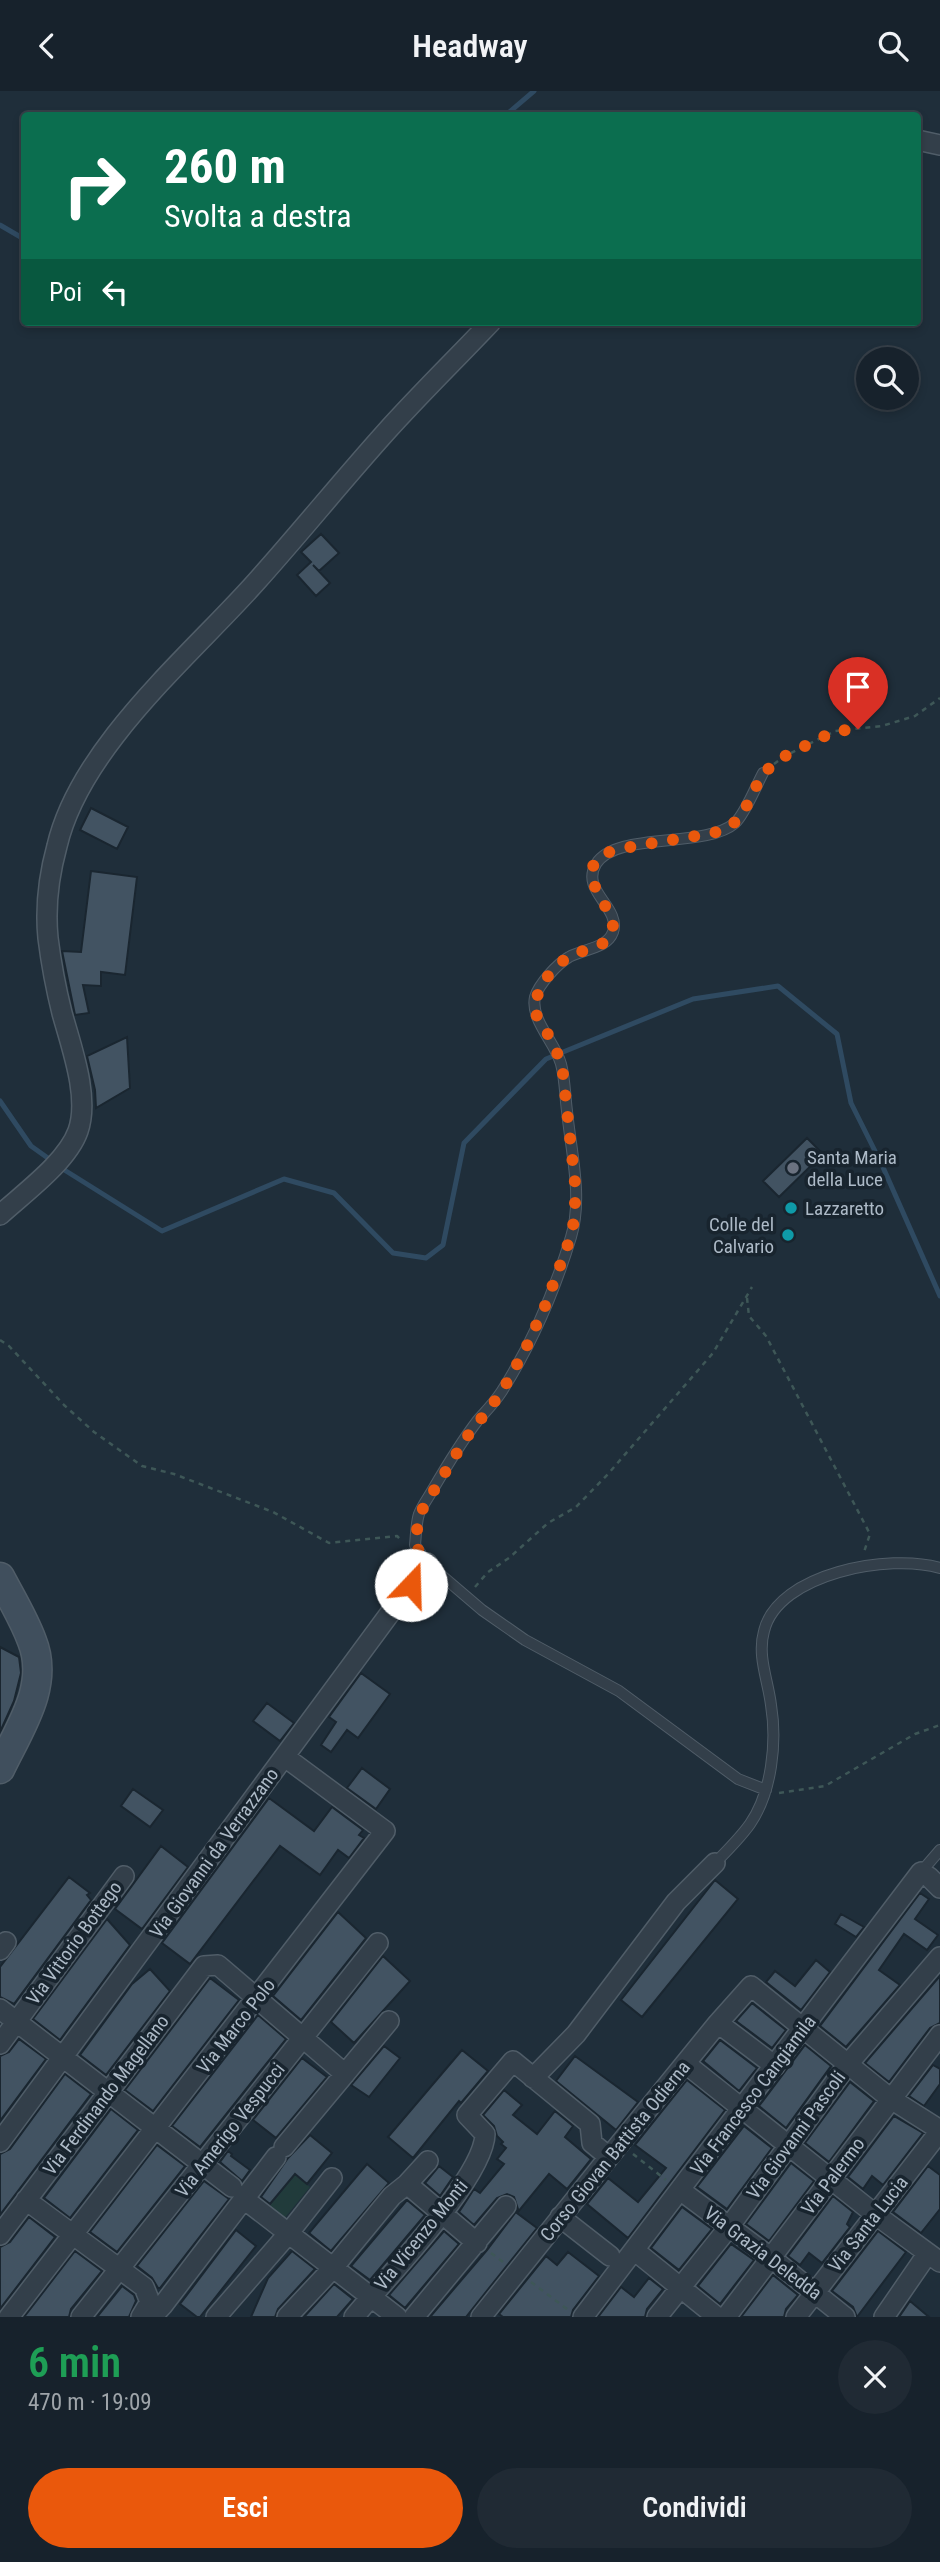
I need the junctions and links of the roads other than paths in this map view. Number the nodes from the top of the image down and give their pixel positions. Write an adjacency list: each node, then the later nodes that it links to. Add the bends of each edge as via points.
1 (921, 141): 2 (street)
2 (940, 145)
3 (487, 326): 5 (street, via 143,702 94,765 71,804 48,890 48,937 76,1062 81,1105 78,1131 66,1151)
4 (763, 773): 6 (lane, via 741,817 728,828 610,851 597,862 593,886 612,917 614,930 608,941 567,958 540,986 534,1011 562,1065 575,1183 571,1236 525,1350 419,1515 415,1545)
5 (0, 1215)
6 (427, 1563): 9 (street, Via Giovanni da Verrazzano); 11 (lane, via 526,1640 619,1691 738,1779)
7 (940, 1568): 11 (lane, via 902,1563 860,1566 793,1592 771,1611 761,1651 772,1707)
8 (0, 1577): 10 (main road, via 32,1641 38,1681)
9 (285, 1757): 19 (street, Via Marco Polo, via 385,1831); 28 (street, Via Giovanni da Verrazzano)
10 (0, 1769)
11 (766, 1790): 13 (lane, via 752,1821)
12 (940, 1850): 14 (lane)
13 (715, 1863): 33 (street, via 676,1902 576,2034)
14 (920, 1872): 16 (street); 24 (street, Via Francesco Cangiamila)
15 (124, 1876): 22 (street, Via Vittorio Bottego)
16 (940, 1888)
17 (378, 1944): 26 (street, Via Amerigo Vespucci)
18 (940, 1957): 30 (street, Via Giovanni Pascoli)
19 (257, 1998): 26 (street); 34 (street, Via Ferdinando Magellano, via 218,1965 204,1966); 37 (street, Via Marco Polo)
20 (0, 2009): 22 (street)
21 (389, 2021): 32 (street)
22 (17, 2022): 27 (street, Via Vittorio Bottego); 28 (street)
23 (718, 2023): 24 (street, Corso Giovan Battista Odierna, via 751,1986); 29 (street, Corso Giovan Battista Odierna); 31 (street)
24 (804, 2028): 30 (street); 31 (street, Via Francesco Cangiamila)
25 (940, 2035): 35 (street, Via Palermo)
26 (303, 2038): 32 (street); 43 (street, Via Amerigo Vespucci)
27 (0, 2044)
28 (64, 2057): 34 (street); 39 (street, Via Giovanni da Verrazzano)
29 (686, 2064): 36 (street); 41 (street, Corso Giovan Battista Odierna)
30 (848, 2064): 35 (street); 40 (street, Via Giovanni Pascoli)
31 (775, 2066): 36 (street, Via Francesco Cangiamila)
32 (345, 2074): 48 (street, via 280,2152)
33 (533, 2078): 41 (street, via 590,2124 592,2143); 51 (street, Via Vicenzo Monti, via 513,2061 467,2115 485,2134 485,2145)
34 (107, 2093): 37 (street); 49 (street, Via Ferdinando Magellano)
35 (891, 2099): 38 (street); 45 (street, Via Palermo)
36 (743, 2107): 40 (street); 47 (street, Via Francesco Cangiamila)
37 (156, 2128): 43 (street); 57 (street, Via Marco Polo)
38 (940, 2131): 52 (street, Via Santa Lucia)
39 (0, 2143)
40 (789, 2144): 45 (street); 54 (street, Via Giovanni Pascoli)
41 (614, 2150): 53 (street, Corso Giovan Battista Odierna)
42 (428, 2161): 46 (street)
43 (203, 2164): 48 (street); 63 (street, Via Amerigo Vespucci)
44 (332, 2178): 55 (street)
45 (832, 2179): 52 (street); 61 (street, Via Palermo)
46 (407, 2185): 51 (street); 64 (street, via 392,2196)
47 (680, 2190): 54 (street, Via Grazia Deledda); 59 (street, Via Francesco Cangiamila)
48 (238, 2193): 55 (street); 73 (street)
49 (26, 2200): 56 (street, Via Ferdinando Magellano); 57 (street)
50 (506, 2206): 58 (street)
51 (442, 2213): 58 (street); 67 (street, Via Vicenzo Monti)
52 (876, 2215): 62 (street); 66 (street, Via Santa Lucia)
53 (560, 2217): 60 (street); 69 (street, Corso Giovan Battista Odierna)
54 (729, 2227): 61 (street, Via Grazia Deledda); 65 (street, Via Giovanni Pascoli)
55 (288, 2234): 64 (street); 74 (street)
56 (0, 2235)
57 (73, 2235): 63 (street); 70 (street, Via Marco Polo)
58 (477, 2243): 78 (street)
59 (634, 2251): 65 (street); 68 (street, Via Francesco Cangiamila)
60 (610, 2256)
61 (770, 2257): 66 (street, Via Grazia Deledda); 81 (street, Via Palermo)
62 (934, 2258): 84 (street)
63 (120, 2269): 71 (street, Via Amerigo Vespucci); 72 (street, via 148,2291 149,2308)
64 (332, 2269): 67 (street); 75 (street)
65 (681, 2288): 79 (street, Via Giovanni Pascoli); 80 (street)
66 (815, 2293): 82 (street, Via Santa Lucia); 83 (street, Via Grazia Deledda)
67 (371, 2296): 76 (street, Via Vicenzo Monti); 77 (street)
68 (576, 2313)
69 (483, 2316)
70 (9, 2317)
71 (82, 2317)
72 (141, 2317)
73 (152, 2317)
74 (216, 2317)
75 (287, 2317)
76 (354, 2317)
77 (397, 2317)
78 (414, 2317)
79 (657, 2317)
80 (717, 2317)
81 (726, 2317)
82 (796, 2317)
83 (845, 2317)
84 (884, 2317)

